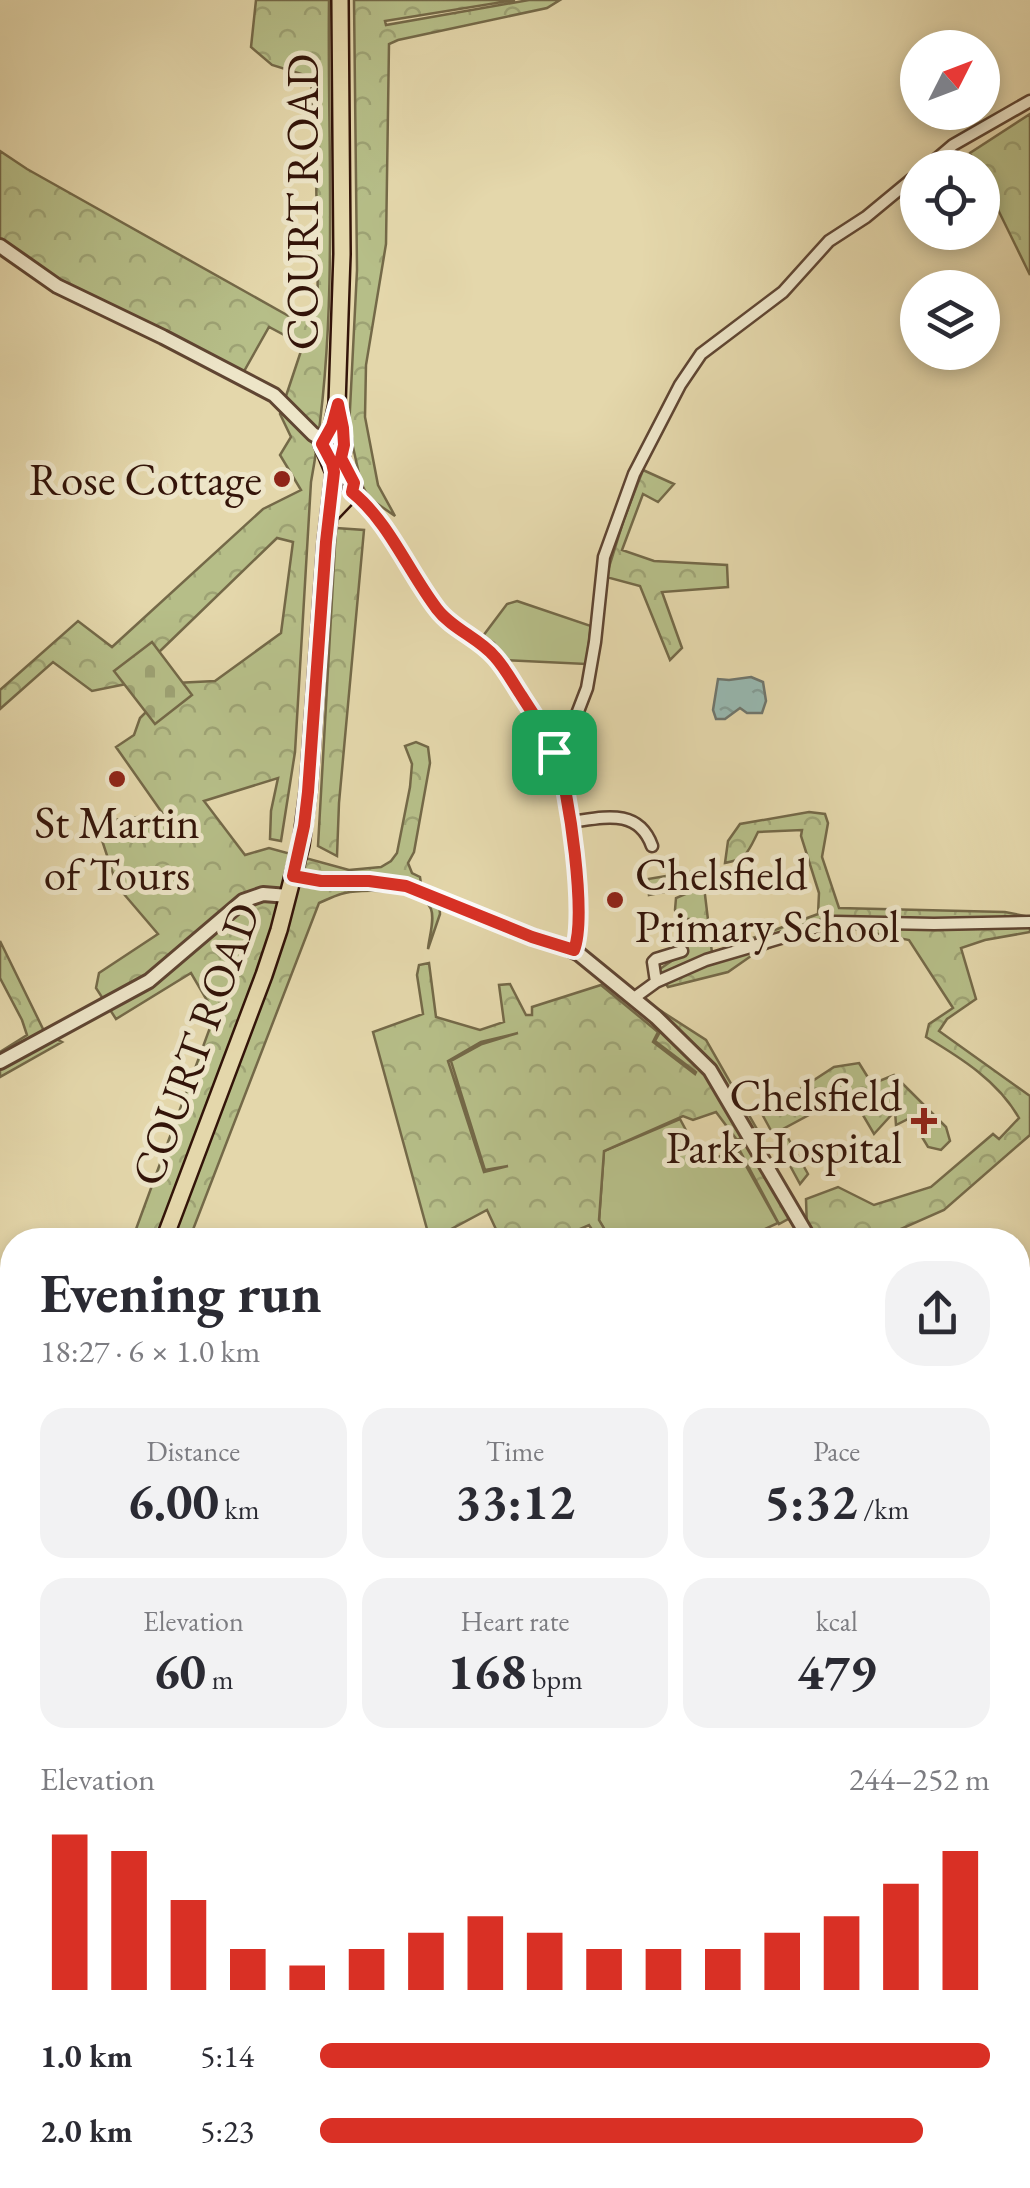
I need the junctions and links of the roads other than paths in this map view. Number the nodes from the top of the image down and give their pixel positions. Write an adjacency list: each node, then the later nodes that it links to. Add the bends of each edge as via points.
1 (340, 0): 6 (main road, COURT ROAD, via 342,419)
2 (1030, 101): 3 (street)
3 (947, 150)
4 (900, 189): 10 (street, via 829,241 784,292 701,354 680,386 634,474 604,557 584,701)
5 (0, 246): 6 (street, via 57,286 274,395 313,434)
6 (332, 443): 7 (main road, COURT ROAD); 8 (main road, COURT ROAD)
7 (332, 484): 8 (main road, via 340,475); 9 (main road, COURT ROAD)
8 (350, 488): 9 (main road); 10 (street, via 438,611 500,663)
9 (330, 515): 13 (main road, COURT ROAD, via 308,792)
10 (554, 752): 11 (street)
11 (570, 822): 12 (street, via 626,819 644,830); 16 (street, via 578,901)
12 (652, 846)
13 (293, 876): 14 (main road, COURT ROAD); 16 (street, via 406,886)
14 (288, 896): 20 (street, via 250,897 149,981); 21 (main road, COURT ROAD)
15 (1030, 922): 18 (street, via 835,922)
16 (574, 950): 19 (street)
17 (682, 951): 18 (street, via 656,958)
18 (656, 982): 19 (street)
19 (634, 998): 22 (street, via 714,1074)
20 (0, 1062)
21 (169, 1228)
22 (803, 1228)

